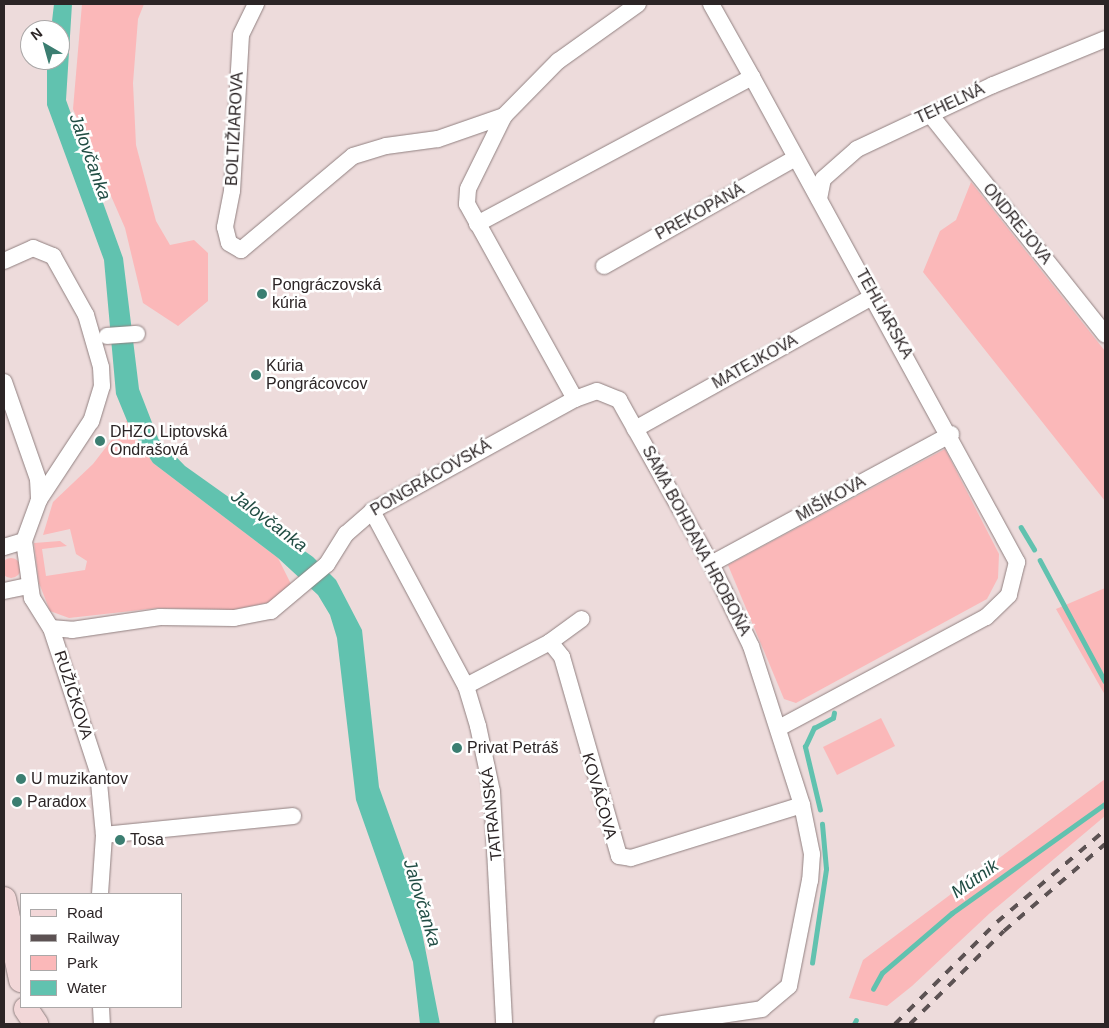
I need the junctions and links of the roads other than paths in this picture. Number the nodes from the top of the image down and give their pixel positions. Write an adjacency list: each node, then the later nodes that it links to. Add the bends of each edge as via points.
1 (256, 4): 7 (street, BOLTIŽIAROVA, via 241,35 232,191 226,227 229,242 241,250 354,156 386,146 438,139)
2 (638, 4): 7 (street, via 558,61)
3 (711, 4): 5 (street)
4 (1105, 39): 6 (street, TEHELNÁ)
5 (752, 77): 8 (street, TEHLIARSKA); 10 (street)
6 (929, 113): 9 (street, TEHELNÁ, via 848,155 822,179); 15 (street, ONDREJOVA)
7 (504, 116): 10 (street, via 468,189 467,204)
8 (796, 158): 9 (street, TEHLIARSKA); 12 (street, PREKOPANÁ)
9 (819, 198): 13 (street, TEHLIARSKA)
10 (477, 224): 18 (street)
11 (4, 261): 21 (street, via 33,248 53,256 86,315 101,367 102,386 91,421)
12 (604, 266)
13 (874, 296): 19 (street, MATEJKOVA); 20 (street, TEHLIARSKA)
14 (137, 334): 16 (street)
15 (1105, 334)
16 (107, 336)
17 (4, 382): 21 (street, via 38,479)
18 (575, 399): 19 (street, SAMA BOHDANA HROBOŇA, via 606,392 619,400); 22 (street, PONGRÁCOVSKÁ)
19 (635, 429): 25 (street, SAMA BOHDANA HROBOŇA)
20 (951, 434): 25 (street, MIŠÍKOVA); 32 (street, TEHLIARSKA, via 1017,562 1009,595 986,617)
21 (39, 500): 23 (street)
22 (372, 511): 29 (street, PONGRÁCOVSKÁ, via 346,534 327,564 300,589 279,606 254,616 160,617 72,630); 31 (street, TATRANSKÁ)
23 (24, 541): 24 (street); 26 (street, RUŽIČKOVA)
24 (4, 547)
25 (711, 564): 32 (street, SAMA BOHDANA HROBOŇA, via 747,635)
26 (28, 586): 27 (street); 29 (street, RUŽIČKOVA, via 37,610)
27 (4, 592)
28 (582, 619): 30 (street)
29 (51, 628): 35 (street, RUŽIČKOVA, via 98,772)
30 (550, 642): 31 (street); 33 (street, KOVÁČOVA, via 562,657 619,856 631,858)
31 (466, 686): 41 (street, TATRANSKÁ, via 492,792)
32 (779, 728): 33 (street, SAMA BOHDANA HROBOŇA)
33 (802, 805): 42 (street, SAMA BOHDANA HROBOŇA, via 812,854 789,986 762,1009)
34 (293, 816): 35 (street)
35 (104, 836): 36 (street, RUŽIČKOVA)
36 (100, 893)
37 (4, 899): 38 (street)
38 (20, 975)
39 (101, 1008): 40 (street)
40 (102, 1024)
41 (504, 1024)
42 (662, 1024)

